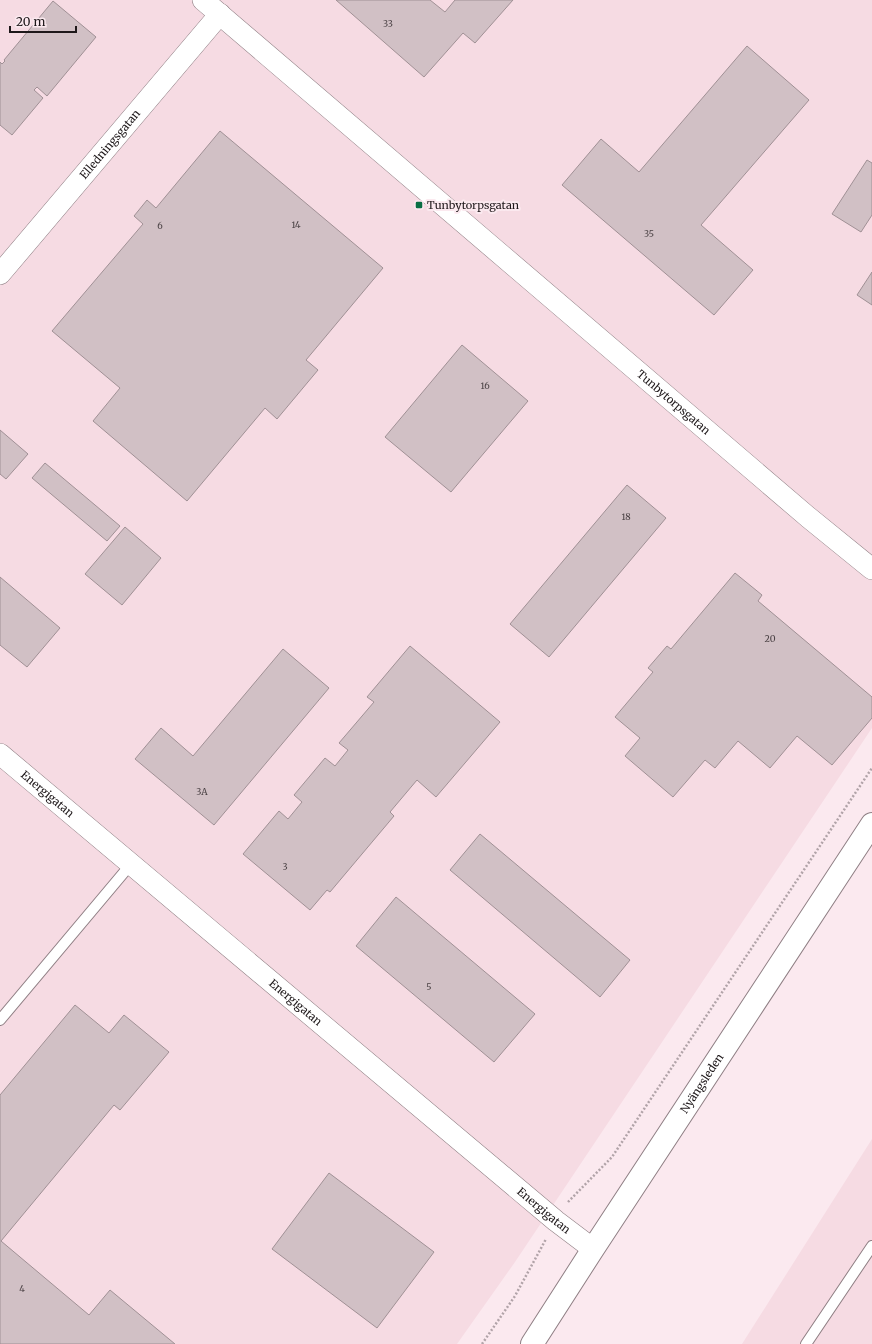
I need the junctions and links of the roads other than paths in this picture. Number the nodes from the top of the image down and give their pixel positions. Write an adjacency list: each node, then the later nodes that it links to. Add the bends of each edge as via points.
1 (203, 0): 2 (street, Tunbytorpsgatan)
2 (220, 14): 3 (street, Elledningsgatan); 4 (street, Tunbytorpsgatan, via 797,508)
3 (0, 274)
4 (872, 569)
5 (0, 754): 7 (street, Energigatan)
6 (872, 824): 10 (street, Nyängsleden)
7 (131, 864): 8 (lane); 10 (street, Energigatan, via 556,1221)
8 (0, 1020)
9 (872, 1246): 12 (lane)
10 (593, 1249): 11 (street, Nyängsleden)
11 (532, 1344)
12 (806, 1344)

